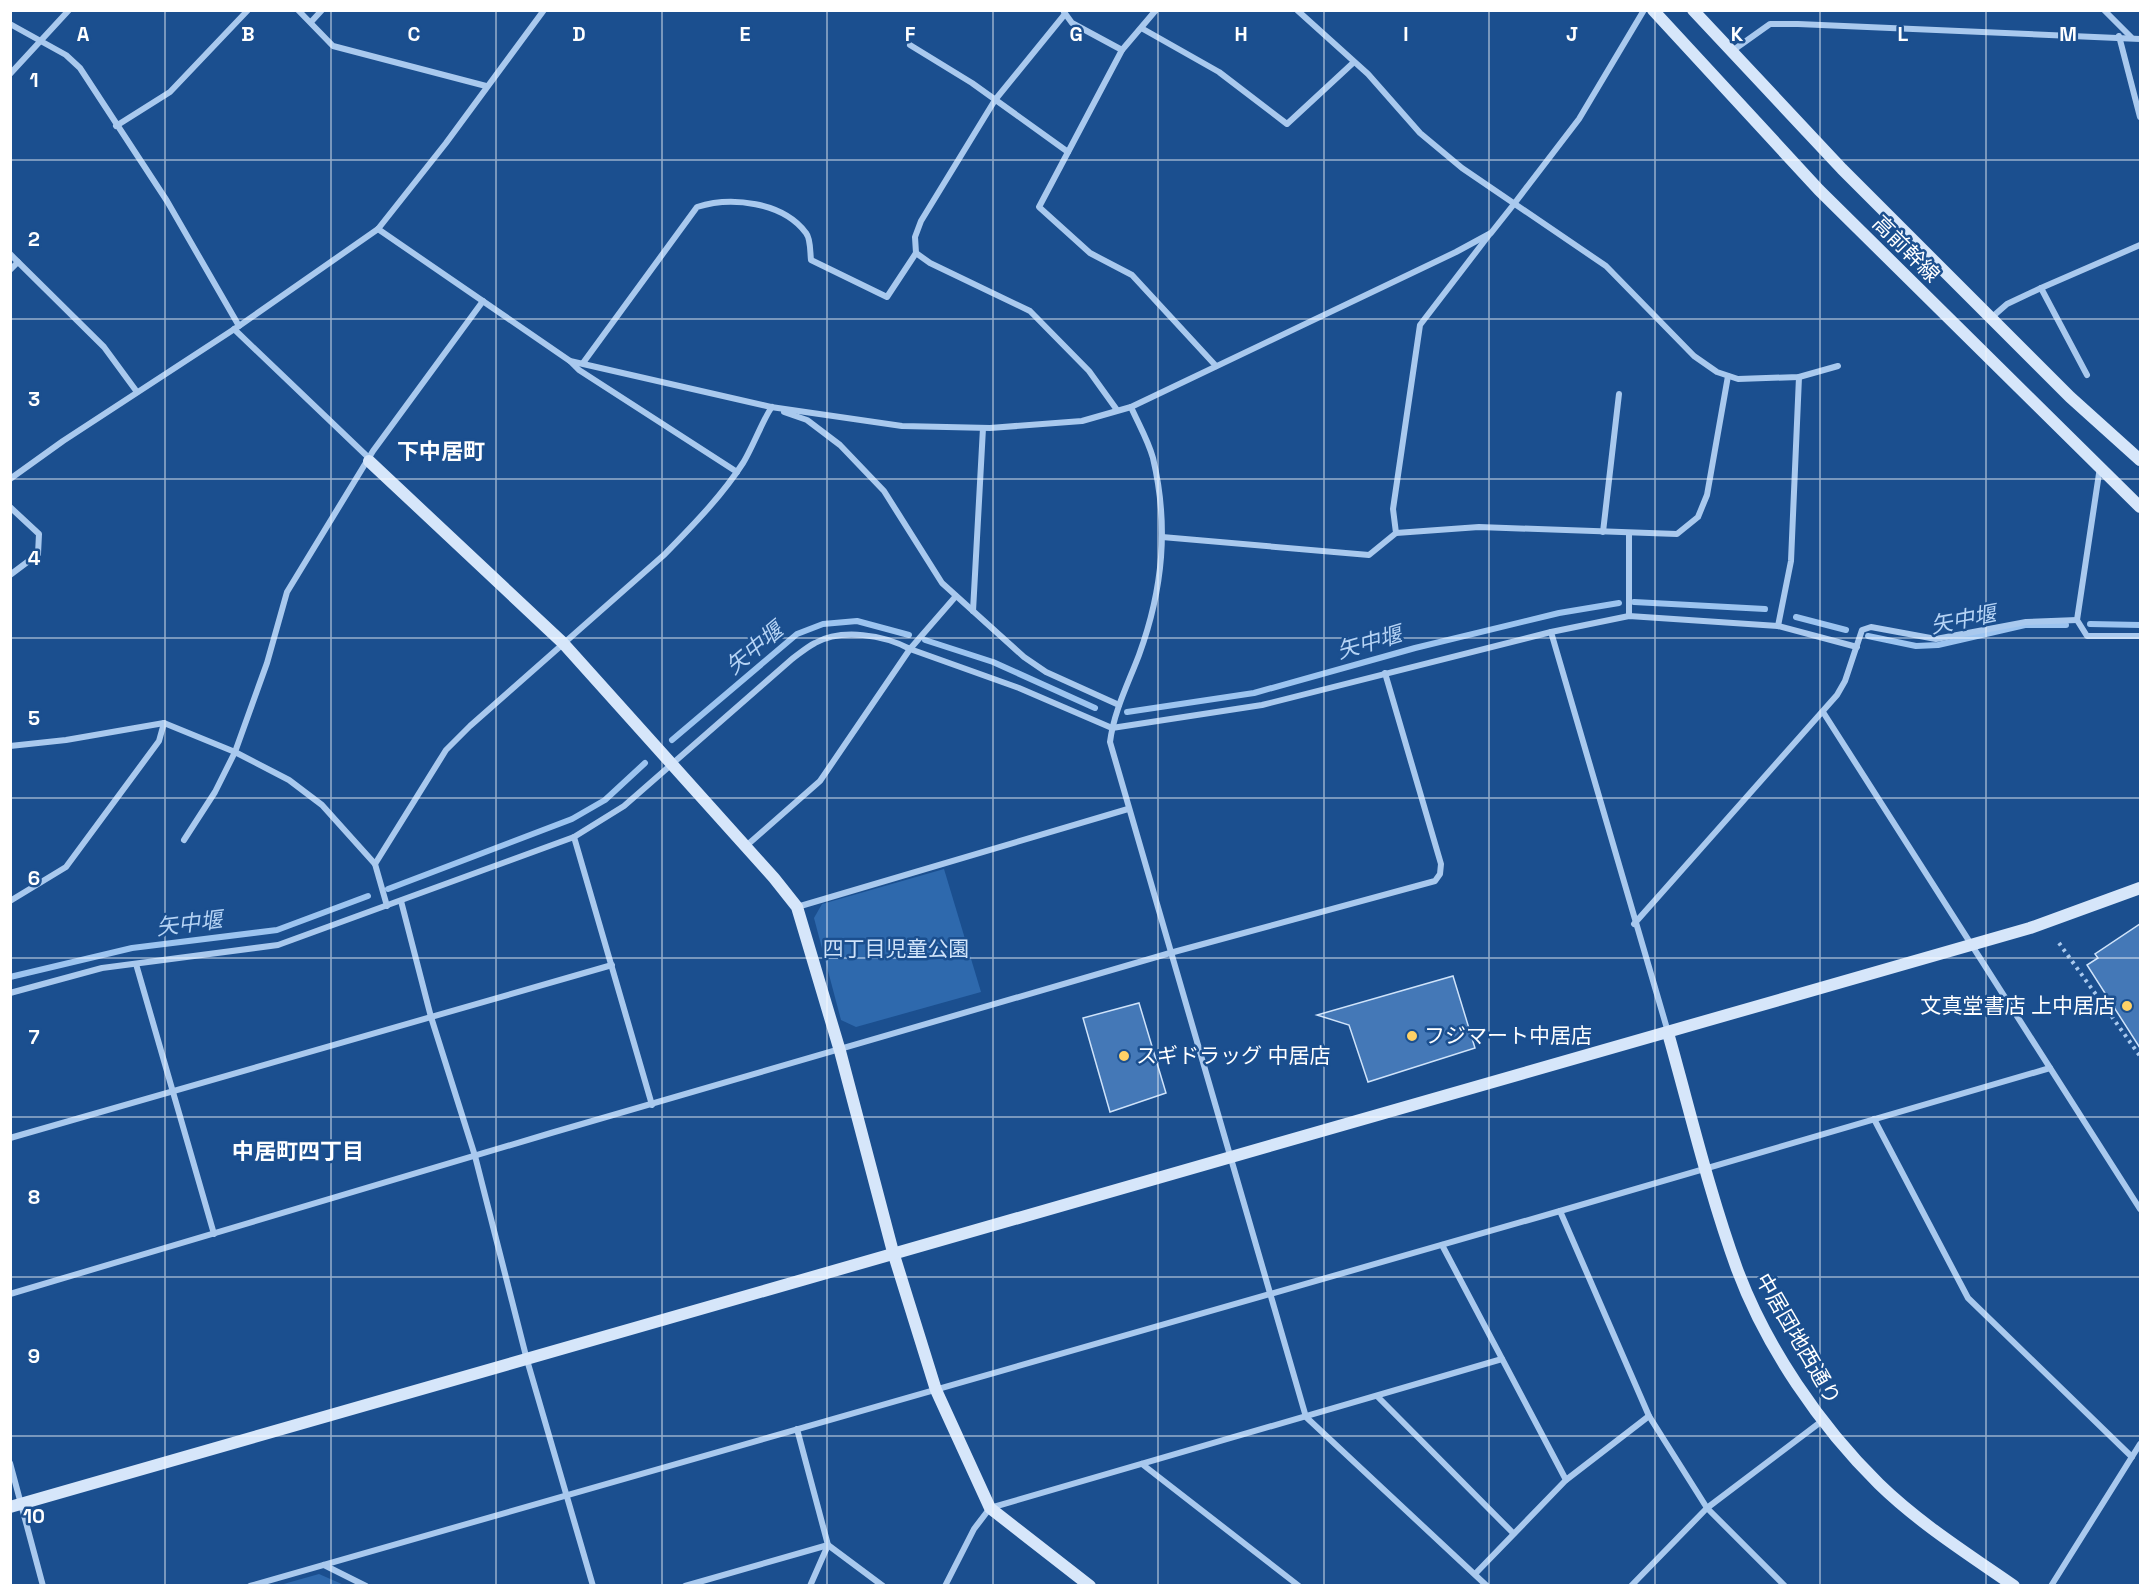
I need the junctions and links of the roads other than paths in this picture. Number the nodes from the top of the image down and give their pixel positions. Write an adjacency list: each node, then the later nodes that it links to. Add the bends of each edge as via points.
1 (69, 10): 19 (street)
2 (248, 10): 28 (street, via 170,92)
3 (298, 10): 13 (street)
4 (322, 10): 13 (street)
5 (1156, 10): 15 (street)
6 (1297, 10): 23 (street)
7 (1644, 10): 30 (street, via 1579,119)
8 (1653, 10): 58 (street, 高前幹線, via 1820,190)
9 (1693, 10): 22 (street, 高前幹線)
10 (2104, 10): 17 (street)
11 (544, 11): 25 (street)
12 (1064, 12): 21 (street, via 1072,23); 26 (street)
13 (310, 22): 25 (street, via 333,46)
14 (10, 24): 19 (street)
15 (1143, 29): 21 (street); 23 (street, via 1219,72 1287,124)
16 (2119, 36): 17 (street); 22 (street, via 1770,24); 27 (street)
17 (2131, 38): 18 (street)
18 (2140, 39)
19 (41, 40): 24 (street); 28 (street, via 80,68)
20 (910, 45): 26 (street)
21 (1122, 50): 29 (street)
22 (1732, 51): 40 (street, 高前幹線)
23 (1354, 62): 30 (street, via 1420,133)
24 (10, 74)
25 (486, 86): 31 (street)
26 (995, 100): 29 (street); 34 (street, via 921,221 915,237)
27 (2140, 117)
28 (116, 126): 41 (street, via 167,201)
29 (1068, 152): 44 (street, via 1039,207 1090,253 1132,275)
30 (1514, 204): 32 (street); 47 (street, via 1606,266 1694,356)
31 (378, 229): 39 (street); 41 (street)
32 (1491, 233): 44 (street); 64 (street, via 1420,325 1393,509)
33 (2140, 245): 38 (street)
34 (916, 253): 43 (street, via 887,297 811,261 808,235 792,219 757,204 715,201 697,207); 53 (street, via 930,264 1030,311 1089,371)
35 (10, 255): 36 (street)
36 (18, 262): 37 (street); 49 (street, via 104,347)
37 (10, 270)
38 (2041, 288): 40 (street, via 2007,304); 46 (street)
39 (483, 301): 42 (street); 56 (street)
40 (1990, 318): 55 (street, 高前幹線, via 2070,397)
41 (237, 327): 49 (street); 56 (street)
42 (570, 361): 43 (street); 59 (street)
43 (583, 363): 51 (street)
44 (1216, 366): 52 (street)
45 (1838, 366): 48 (street)
46 (2087, 375)
47 (1728, 376): 48 (street); 65 (street, via 1707,495 1698,517 1677,534)
48 (1799, 377): 72 (street, via 1791,561)
49 (137, 392): 60 (street)
50 (1619, 394): 63 (street)
51 (771, 407): 54 (street, via 902,426); 59 (street); 68 (street, via 807,420 840,445 884,491 923,557)
52 (1131, 407): 53 (street); 66 (street, via 1152,455 1162,510)
53 (1117, 410): 54 (street, via 1082,421)
54 (983, 428): 69 (street)
55 (2135, 449): 57 (street, 高前幹線)
56 (370, 460): 75 (street); 84 (street, via 288,592)
57 (2140, 460)
58 (2100, 466): 62 (street, 高前幹線); 71 (street)
59 (737, 472): 75 (street, via 713,504 664,554)
60 (10, 479)
61 (10, 507): 67 (street, via 39,534 38,554)
62 (2140, 507)
63 (1603, 532): 64 (street, via 1479,527); 65 (street)
64 (1396, 533): 66 (street, via 1369,555)
65 (1629, 534): 70 (street)
66 (1162, 537): 79 (street, via 1163,564 1139,654)
67 (10, 575)
68 (956, 596): 69 (street); 77 (street)
69 (973, 611): 79 (street, via 1046,672)
70 (1629, 616): 72 (street); 73 (street)
71 (2077, 620): 74 (street, via 2087,636); 76 (street, via 2026,622 1936,639 1871,627 1862,630)
72 (1778, 627): 76 (street)
73 (1551, 632): 78 (street); 96 (street)
74 (2140, 636)
75 (563, 644): 85 (street); 90 (street, via 446,750)
76 (1857, 647): 80 (street, via 1845,681)
77 (910, 649): 82 (street, via 1019,688); 85 (street, via 895,641 864,636 816,642); 89 (street, via 820,781)
78 (1384, 673): 82 (street, via 1262,705); 98 (street, via 1441,864 1440,874 1427,884)
79 (1119, 705): 82 (street)
80 (1823, 712): 96 (street); 97 (street)
81 (164, 723): 83 (street, via 66,741); 84 (street); 92 (street, via 159,741 66,867)
82 (1112, 728): 86 (street, via 1110,742)
83 (10, 746)
84 (235, 752): 88 (street); 90 (street, via 289,780 322,805)
85 (670, 765): 87 (street, via 624,806); 89 (street)
86 (1128, 809): 95 (street); 98 (street)
87 (574, 837): 93 (street); 100 (street)
88 (184, 840)
89 (746, 846): 95 (street)
90 (375, 864): 94 (street)
91 (2140, 888): 97 (street)
92 (10, 901)
93 (401, 901): 94 (street); 102 (street)
94 (387, 906): 99 (street, via 278,945)
95 (796, 907): 104 (street)
96 (1634, 924): 103 (street)
97 (1971, 945): 103 (street); 105 (street)
98 (1170, 953): 104 (street); 111 (street)
99 (136, 964): 101 (street, via 102,968); 106 (street)
100 (612, 965): 102 (street); 107 (street)
101 (10, 993)
102 (430, 1017): 106 (street); 110 (street)
103 (1668, 1033): 111 (street); 112 (street, 中居団地西通り)
104 (840, 1051): 107 (street); 117 (street)
105 (2050, 1068): 108 (street); 113 (street)
106 (171, 1091): 109 (street); 115 (street)
107 (652, 1105): 110 (street)
108 (1874, 1119): 112 (street); 129 (street, via 1968,1298)
109 (10, 1138)
110 (475, 1156): 115 (street); 121 (street)
111 (1231, 1156): 117 (street); 119 (street)
112 (1707, 1168): 114 (street); 126 (street, 中居団地西通り, via 1737,1270 1768,1335)
113 (2140, 1209)
114 (1560, 1211): 116 (street); 124 (street)
115 (214, 1234): 118 (street)
116 (1442, 1245): 119 (street); 120 (street)
117 (893, 1252): 121 (street); 122 (street)
118 (10, 1294)
119 (1271, 1294): 122 (street); 125 (street)
120 (1502, 1359): 123 (street); 132 (street)
121 (527, 1360): 133 (street); 134 (street)
122 (936, 1390): 127 (street); 135 (street)
123 (1378, 1397): 125 (street); 137 (street)
124 (1649, 1416): 132 (street); 136 (street)
125 (1306, 1417): 131 (street); 140 (street)
126 (1822, 1421): 136 (street); 154 (street, 中居団地西通り, via 1880,1484 1928,1526)
127 (797, 1429): 133 (street); 138 (street)
128 (2140, 1444): 129 (street)
129 (2132, 1457): 155 (street)
130 (10, 1463): 134 (street)
131 (1142, 1464): 135 (street); 151 (street)
132 (1566, 1480): 137 (street)
133 (567, 1493): 139 (street); 145 (street)
134 (16, 1505): 142 (street)
135 (990, 1508): 149 (street, via 974,1529); 150 (street)
136 (1707, 1508): 141 (street); 153 (street)
137 (1513, 1533): 140 (street)
138 (828, 1545): 146 (street); 147 (street); 148 (street)
139 (323, 1565): 143 (street); 144 (street)
140 (1475, 1574): 152 (street)
141 (1782, 1584)
142 (43, 1586)
143 (250, 1586)
144 (366, 1586)
145 (593, 1586)
146 (685, 1586)
147 (810, 1586)
148 (883, 1586)
149 (945, 1586)
150 (1090, 1586)
151 (1299, 1586)
152 (1487, 1586)
153 (1631, 1586)
154 (2014, 1586)
155 (2051, 1586)

